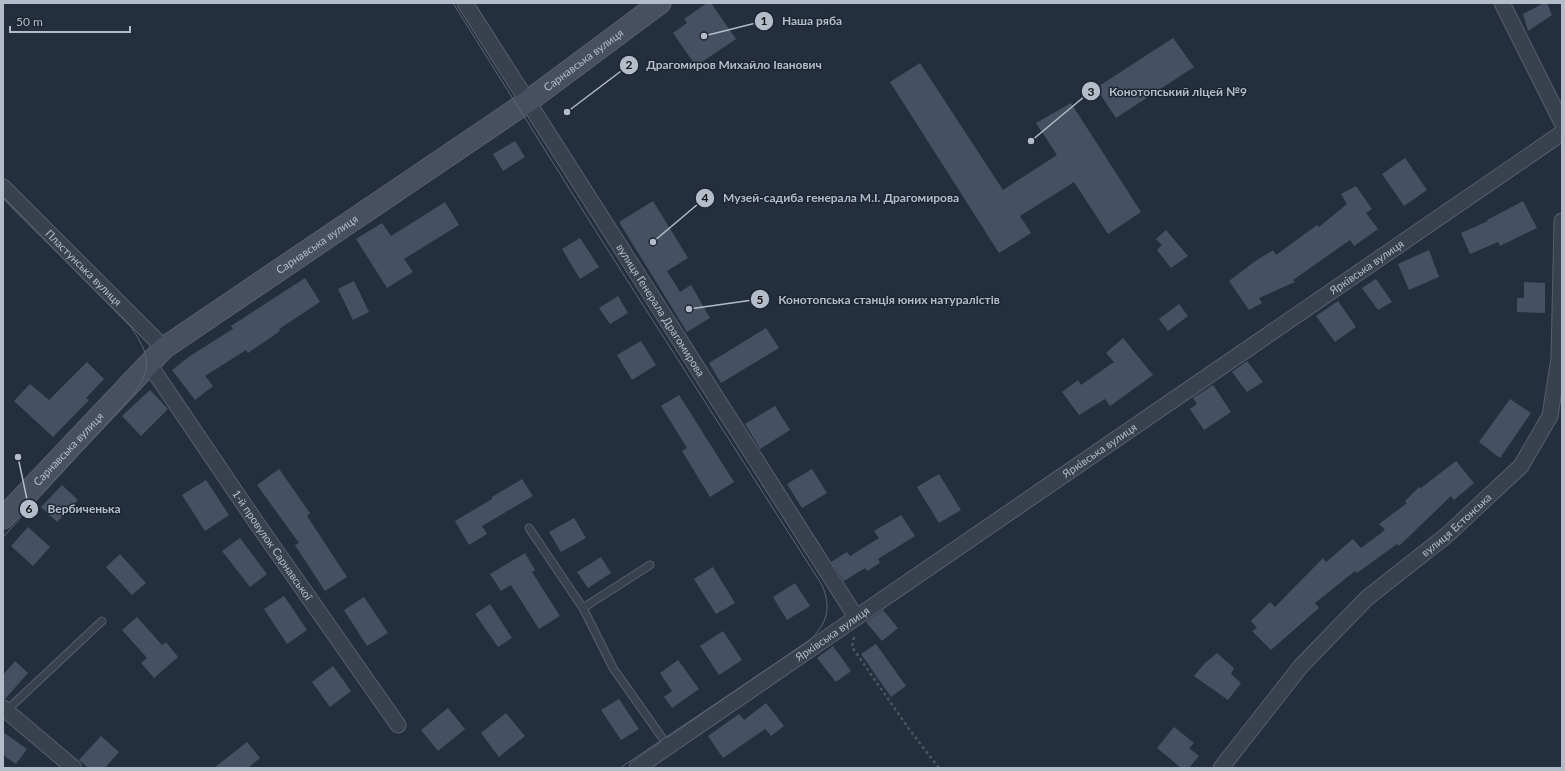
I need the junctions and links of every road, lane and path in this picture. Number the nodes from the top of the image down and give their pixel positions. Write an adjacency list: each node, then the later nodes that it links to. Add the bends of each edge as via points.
1 (465, 3): 4 (street, вулиця Генерала Драгомирова)
2 (660, 3): 4 (street, Сарнавська вулиця)
3 (1502, 3): 5 (street)
4 (527, 102): 9 (street, Сарнавська вулиця); 16 (street, вулиця Генерала Драгомирова)
5 (1562, 123)
6 (1562, 133): 16 (street, Ярківська вулиця)
7 (3, 187): 9 (street, Пластунська вулиця)
8 (1562, 221): 11 (street, вулиця Естонська)
9 (164, 348): 10 (street, Сарнавська вулиця)
10 (149, 364): 12 (street, Сарнавська вулиця); 19 (street, 1-й провулок Сарнавської)
11 (1556, 417): 24 (street, вулиця Естонська, via 1521,466 1447,535 1367,598 1300,666)
12 (3, 518)
13 (529, 528): 15 (lane)
14 (650, 565): 15 (lane)
15 (583, 608): 20 (lane, via 613,668)
16 (856, 617): 20 (street, Ярківська вулиця); 23 (path, via 852,647 909,730)
17 (102, 621): 18 (lane)
18 (5, 709): 21 (street)
19 (398, 725)
20 (668, 746): 22 (street, Ярківська вулиця)
21 (74, 768)
22 (636, 768)
23 (939, 768)
24 (1221, 768)

